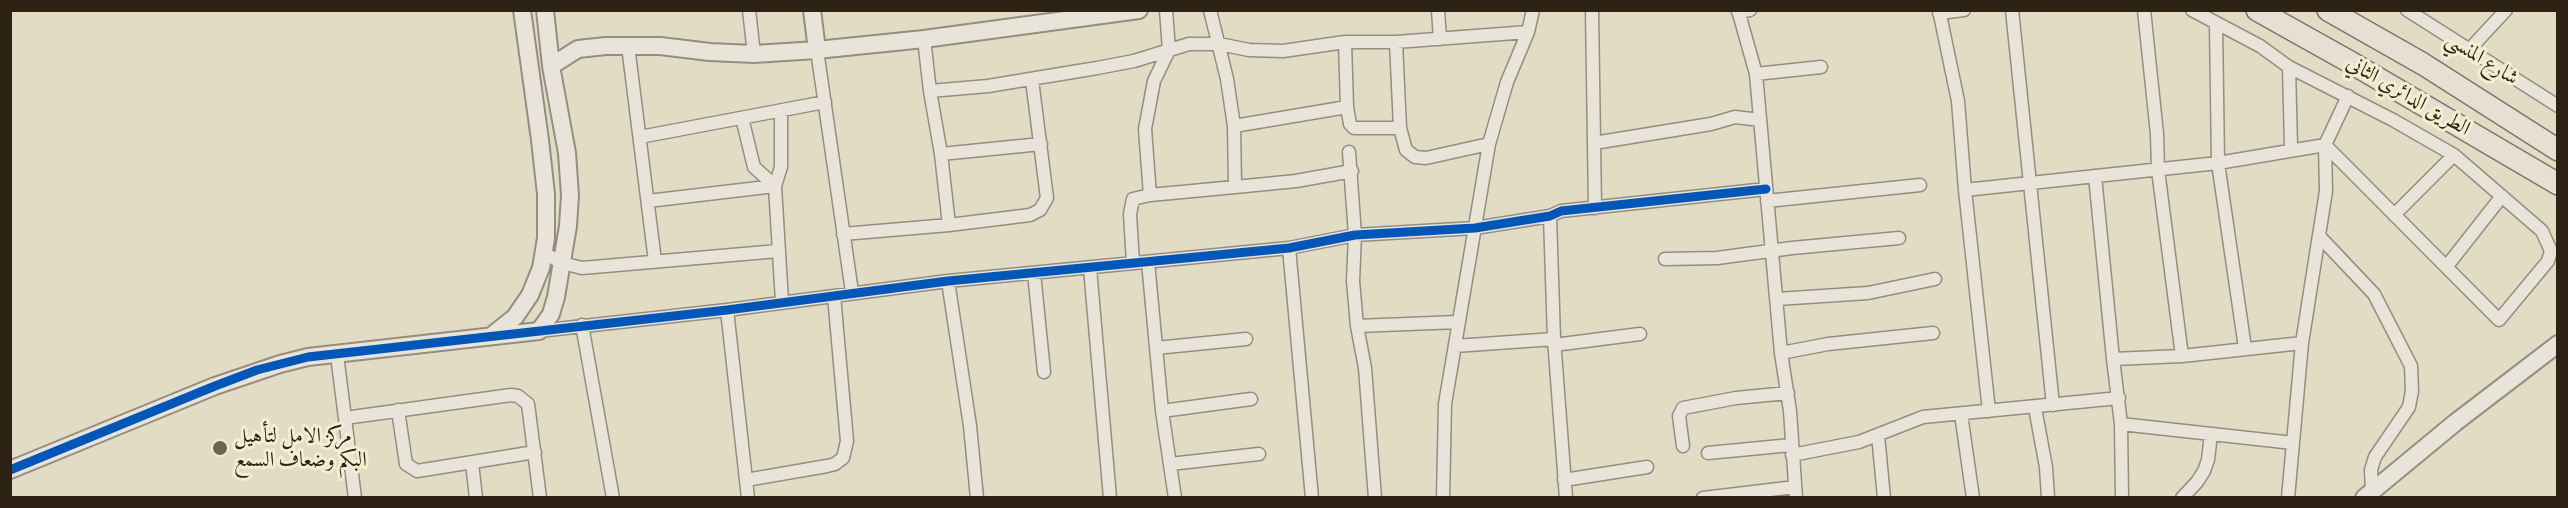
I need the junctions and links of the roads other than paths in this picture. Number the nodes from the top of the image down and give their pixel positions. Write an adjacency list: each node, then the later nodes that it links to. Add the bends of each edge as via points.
1 (522, 10): 84 (street, via 546,194)
2 (546, 10): 34 (street)
3 (749, 10): 33 (street)
4 (812, 10): 31 (street)
5 (1138, 10): 18 (street)
6 (1166, 10): 30 (street)
7 (1210, 10): 28 (street)
8 (1438, 10): 25 (street)
9 (1533, 10): 23 (street)
10 (1592, 10): 50 (street)
11 (1964, 10): 20 (street)
12 (2012, 10): 63 (street)
13 (2144, 10): 60 (street)
14 (2192, 10): 22 (street)
15 (2257, 10): 64 (highway, الطريق الدائري الثاني)
16 (2328, 10): 55 (highway, الطريق الدائري الثاني, via 2423,64)
17 (2506, 10): 32 (street)
18 (1120, 11): 24 (street)
19 (1742, 11): 37 (street)
20 (1939, 12): 68 (street, via 1958,101)
21 (2416, 13): 32 (street, شارع المنسي)
22 (2216, 25): 35 (street, via 2260,46); 59 (street)
23 (1528, 32): 25 (street); 52 (street, via 1507,82)
24 (924, 39): 31 (street); 39 (street)
25 (1440, 39): 27 (street)
26 (1345, 42): 27 (street); 28 (street, via 1283,51); 43 (street)
27 (1396, 42): 48 (street)
28 (1219, 44): 30 (street, via 1189,44); 47 (street)
29 (628, 46): 33 (street); 34 (street, via 578,49); 49 (street)
30 (1169, 50): 38 (street, via 1134,61); 69 (street, via 1154,81 1145,129)
31 (817, 51): 33 (street); 41 (street)
32 (2468, 51): 42 (street, شارع المنسي)
33 (754, 54)
34 (551, 66): 89 (street, via 569,174 570,210)
35 (2289, 67): 40 (street); 54 (street, via 2291,147)
36 (1821, 68): 37 (street)
37 (1756, 74): 46 (street)
38 (1032, 80): 39 (street); 51 (street)
39 (930, 91): 57 (street)
40 (2348, 96): 53 (street); 58 (street)
41 (825, 102): 44 (street); 78 (street)
42 (2558, 106)
43 (1347, 107): 47 (street); 48 (street, via 1354,128)
44 (781, 111): 45 (street); 66 (street, via 781,166)
45 (742, 118): 49 (street); 66 (street, via 753,167)
46 (1760, 120): 50 (street, via 1735,117); 70 (street)
47 (1234, 126): 67 (street)
48 (1400, 128): 52 (street, via 1406,150 1415,157)
49 (640, 137): 72 (street)
50 (1594, 143): 73 (street)
51 (1041, 144): 57 (street); 76 (street, via 1047,198 1041,210 1030,215)
52 (1489, 144): 77 (street)
53 (2325, 145): 54 (street); 74 (street); 81 (street, via 2326,191)
54 (2295, 150): 59 (street)
55 (2558, 150)
56 (1349, 152): 61 (street)
57 (941, 153): 76 (street)
58 (2454, 155): 71 (street); 74 (street)
59 (2218, 163): 60 (street); 114 (street)
60 (2158, 170): 62 (street); 117 (street)
61 (1352, 171): 67 (street); 79 (street)
62 (2095, 176): 63 (street); 118 (street)
63 (2031, 182): 68 (street); 123 (street)
64 (2558, 184)
65 (1920, 185): 70 (street)
66 (775, 186): 72 (street); 83 (street)
67 (1235, 187): 69 (street)
68 (1965, 190): 127 (street)
69 (1150, 195): 90 (street, via 1138,196 1130,205)
70 (1766, 195): 73 (street); 85 (street)
71 (2502, 196): 91 (street); 91 (street, via 2542,231 2551,251 2548,261 2499,320)
72 (648, 201): 87 (street)
73 (1595, 208): 75 (street)
74 (2394, 215): 91 (street)
75 (1550, 216): 77 (street); 109 (street)
76 (949, 225): 78 (street)
77 (1475, 228): 79 (street); 101 (street)
78 (843, 234): 96 (street)
79 (1355, 235): 82 (street); 103 (street, via 1353,281)
80 (1899, 238): 85 (street)
81 (2320, 238): 110 (street); 146 (street, via 2374,294 2411,366 2409,407 2375,457)
82 (1289, 248): 88 (street); 155 (street)
83 (778, 251): 87 (street); 99 (street)
84 (544, 252): 89 (street); 107 (street, via 537,281 523,308)
85 (1772, 252): 86 (street); 98 (street)
86 (1665, 259)
87 (655, 261): 89 (street, via 582,268)
88 (1148, 262): 90 (street); 113 (street)
89 (562, 263): 104 (street, via 553,309)
90 (1133, 263): 92 (street)
91 (2447, 266)
92 (1090, 268): 93 (street); 153 (street)
93 (1034, 273): 95 (street); 119 (street)
94 (1935, 279): 98 (street, via 1868,293)
95 (948, 281): 96 (street); 152 (street)
96 (852, 292): 97 (street)
97 (834, 296): 99 (street); 143 (street, via 847,441 843,458 827,466)
98 (1776, 299): 115 (street)
99 (782, 302): 100 (street)
100 (727, 310): 102 (street); 143 (street)
101 (1458, 322): 103 (street); 112 (street)
102 (582, 325): 104 (street); 150 (street)
103 (1357, 326): 156 (street, via 1365,368)
104 (539, 331): 107 (street)
105 (1933, 333): 115 (street)
106 (1640, 334): 109 (street)
107 (491, 336): 116 (street)
108 (1246, 339): 113 (street)
109 (1554, 342): 112 (street); 144 (street)
110 (2302, 343): 114 (street); 133 (street)
111 (2558, 345): 146 (street)
112 (1455, 346): 157 (street, via 1445,404)
113 (1156, 348): 126 (street)
114 (2245, 348): 117 (street)
115 (1781, 353): 120 (street)
116 (337, 355): 129 (street); 142 (street, via 308,357 257,370)
117 (2181, 356): 118 (street)
118 (2112, 359): 121 (street)
119 (1044, 372)
120 (1788, 393): 134 (street, via 1683,408 1679,416); 135 (street)
121 (2119, 398): 123 (street); 130 (street)
122 (1251, 399): 126 (street)
123 (2054, 405): 124 (street)
124 (2035, 408): 127 (street); 162 (street)
125 (398, 410): 129 (street); 136 (street, via 518,396 528,404); 139 (street, via 404,458 412,469)
126 (1162, 411): 140 (street)
127 (1989, 411): 128 (street)
128 (1961, 414): 132 (street, via 1923,417); 161 (street)
129 (345, 418): 147 (street)
130 (2121, 424): 131 (street); 163 (street)
131 (2211, 434): 133 (street); 164 (street, via 2204,471)
132 (1878, 435): 135 (street, via 1836,448); 160 (street)
133 (2293, 443): 165 (street)
134 (1683, 446)
135 (1791, 450): 137 (street); 145 (street)
136 (535, 452): 139 (street); 149 (street)
137 (1708, 453)
138 (1259, 454): 140 (street)
139 (472, 463): 148 (street)
140 (1170, 464): 154 (street)
141 (1647, 467): 144 (street)
142 (10, 470)
143 (746, 480): 151 (street)
144 (1564, 480): 158 (street)
145 (1795, 492): 159 (street)
146 (2368, 494)
147 (355, 498)
148 (476, 498)
149 (540, 498)
150 (613, 498)
151 (748, 498)
152 (977, 498)
153 (1110, 498)
154 (1175, 498)
155 (1312, 498)
156 (1375, 498)
157 (1443, 498)
158 (1566, 498)
159 (1703, 498)
160 (1884, 498)
161 (1973, 498)
162 (2048, 498)
163 (2122, 498)
164 (2182, 498)
165 (2288, 498)

